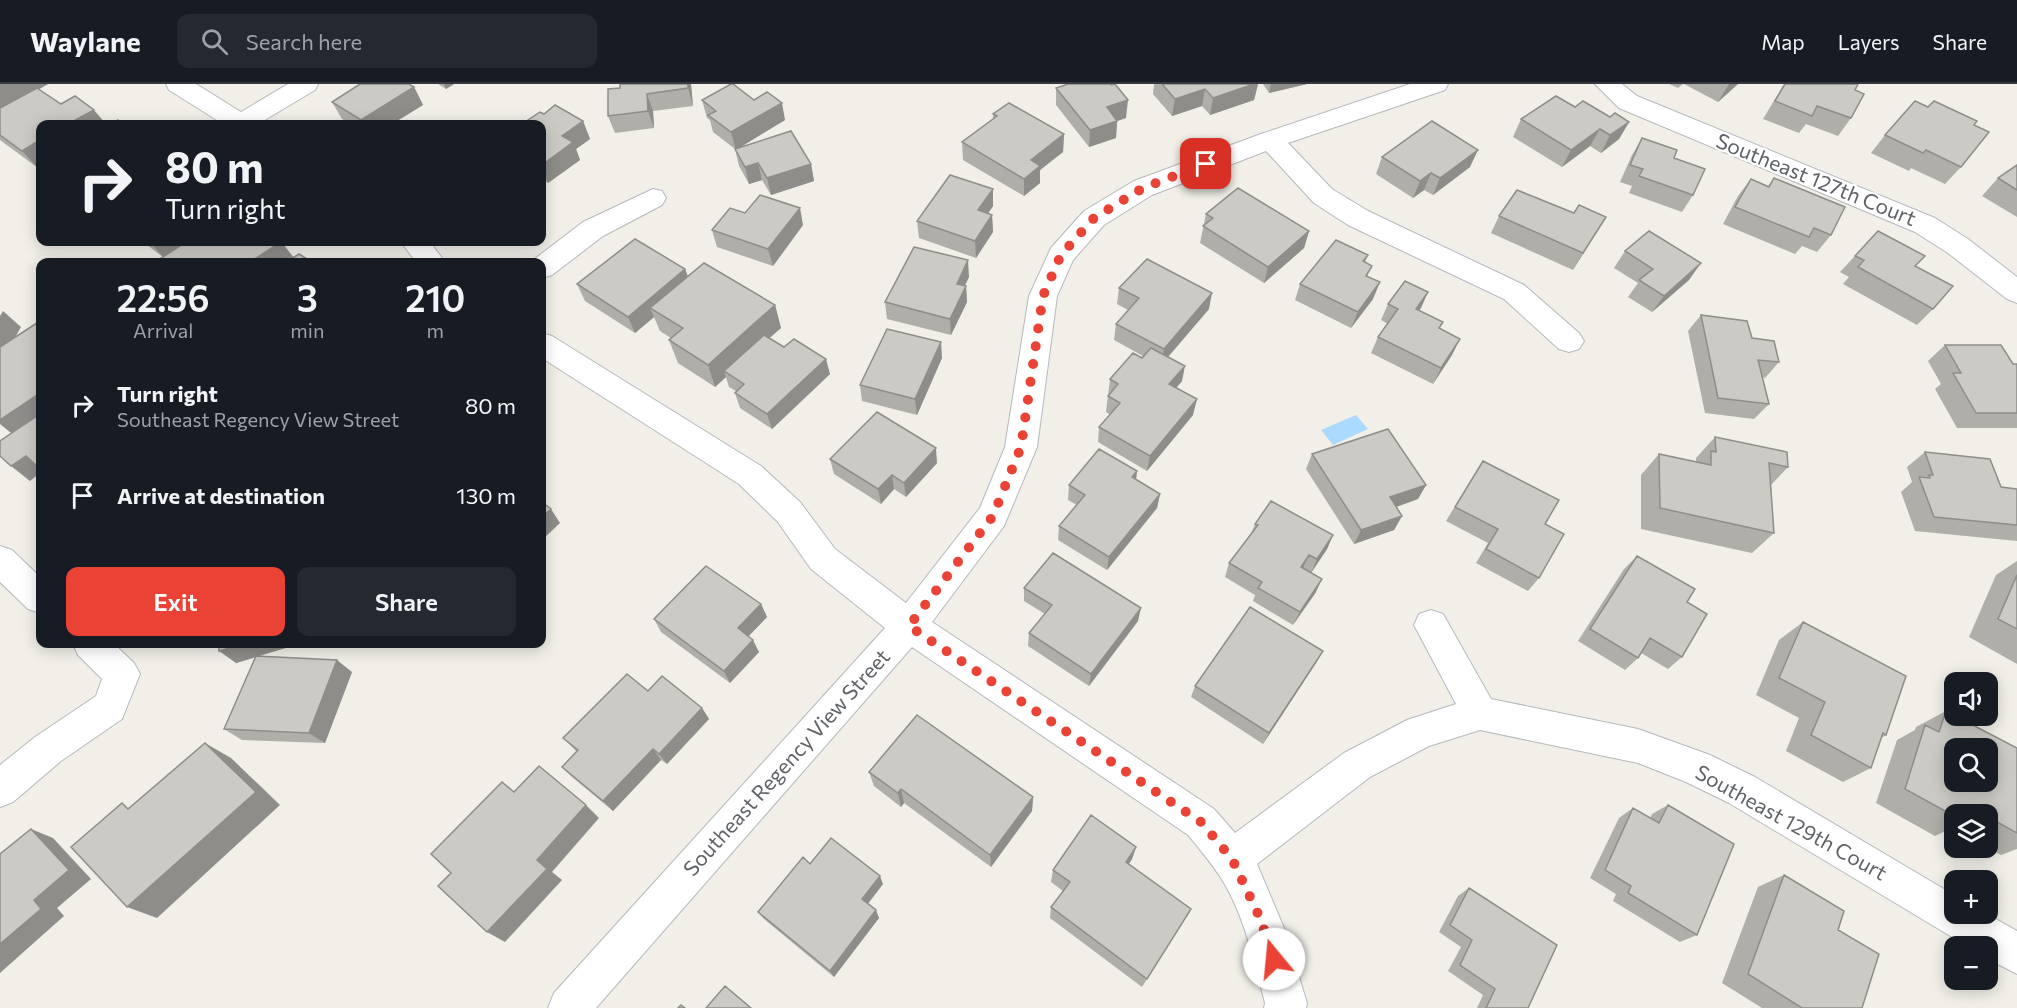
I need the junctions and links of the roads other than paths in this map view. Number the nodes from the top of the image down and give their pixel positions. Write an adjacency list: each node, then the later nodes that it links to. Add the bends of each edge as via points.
1 (178, 84): 5 (street)
2 (306, 84): 6 (street)
3 (1607, 84): 12 (street, Southeast 127th Court, via 1628,102 1925,225)
4 (1426, 85): 7 (street, Southeast Regency View Street)
5 (234, 120)
6 (247, 120)
7 (1270, 140): 13 (street, via 1323,196 1358,218 1514,292); 18 (street, Southeast Regency View Street, via 1143,188 1094,218 1061,255 1043,296 1021,447 993,516)
8 (653, 198): 11 (street, via 593,229)
9 (418, 246): 10 (street)
10 (428, 258)
11 (546, 265)
12 (2017, 292)
13 (1569, 340)
14 (546, 347): 18 (street, via 750,475 789,512 823,559)
15 (0, 560): 16 (street)
16 (36, 594)
17 (1431, 625): 20 (street)
18 (909, 626): 22 (street, via 1201,822); 24 (street, Southeast Regency View Street)
19 (94, 648): 21 (street, via 122,674 109,706)
20 (1480, 713): 22 (street, Southeast 129th Court, via 1420,732 1357,765); 23 (street, Southeast 129th Court, via 1638,746 1697,768 1742,790)
21 (0, 789)
22 (1232, 859): 25 (street, via 1268,937)
23 (2017, 954)
24 (569, 1008)
25 (1285, 1008)

